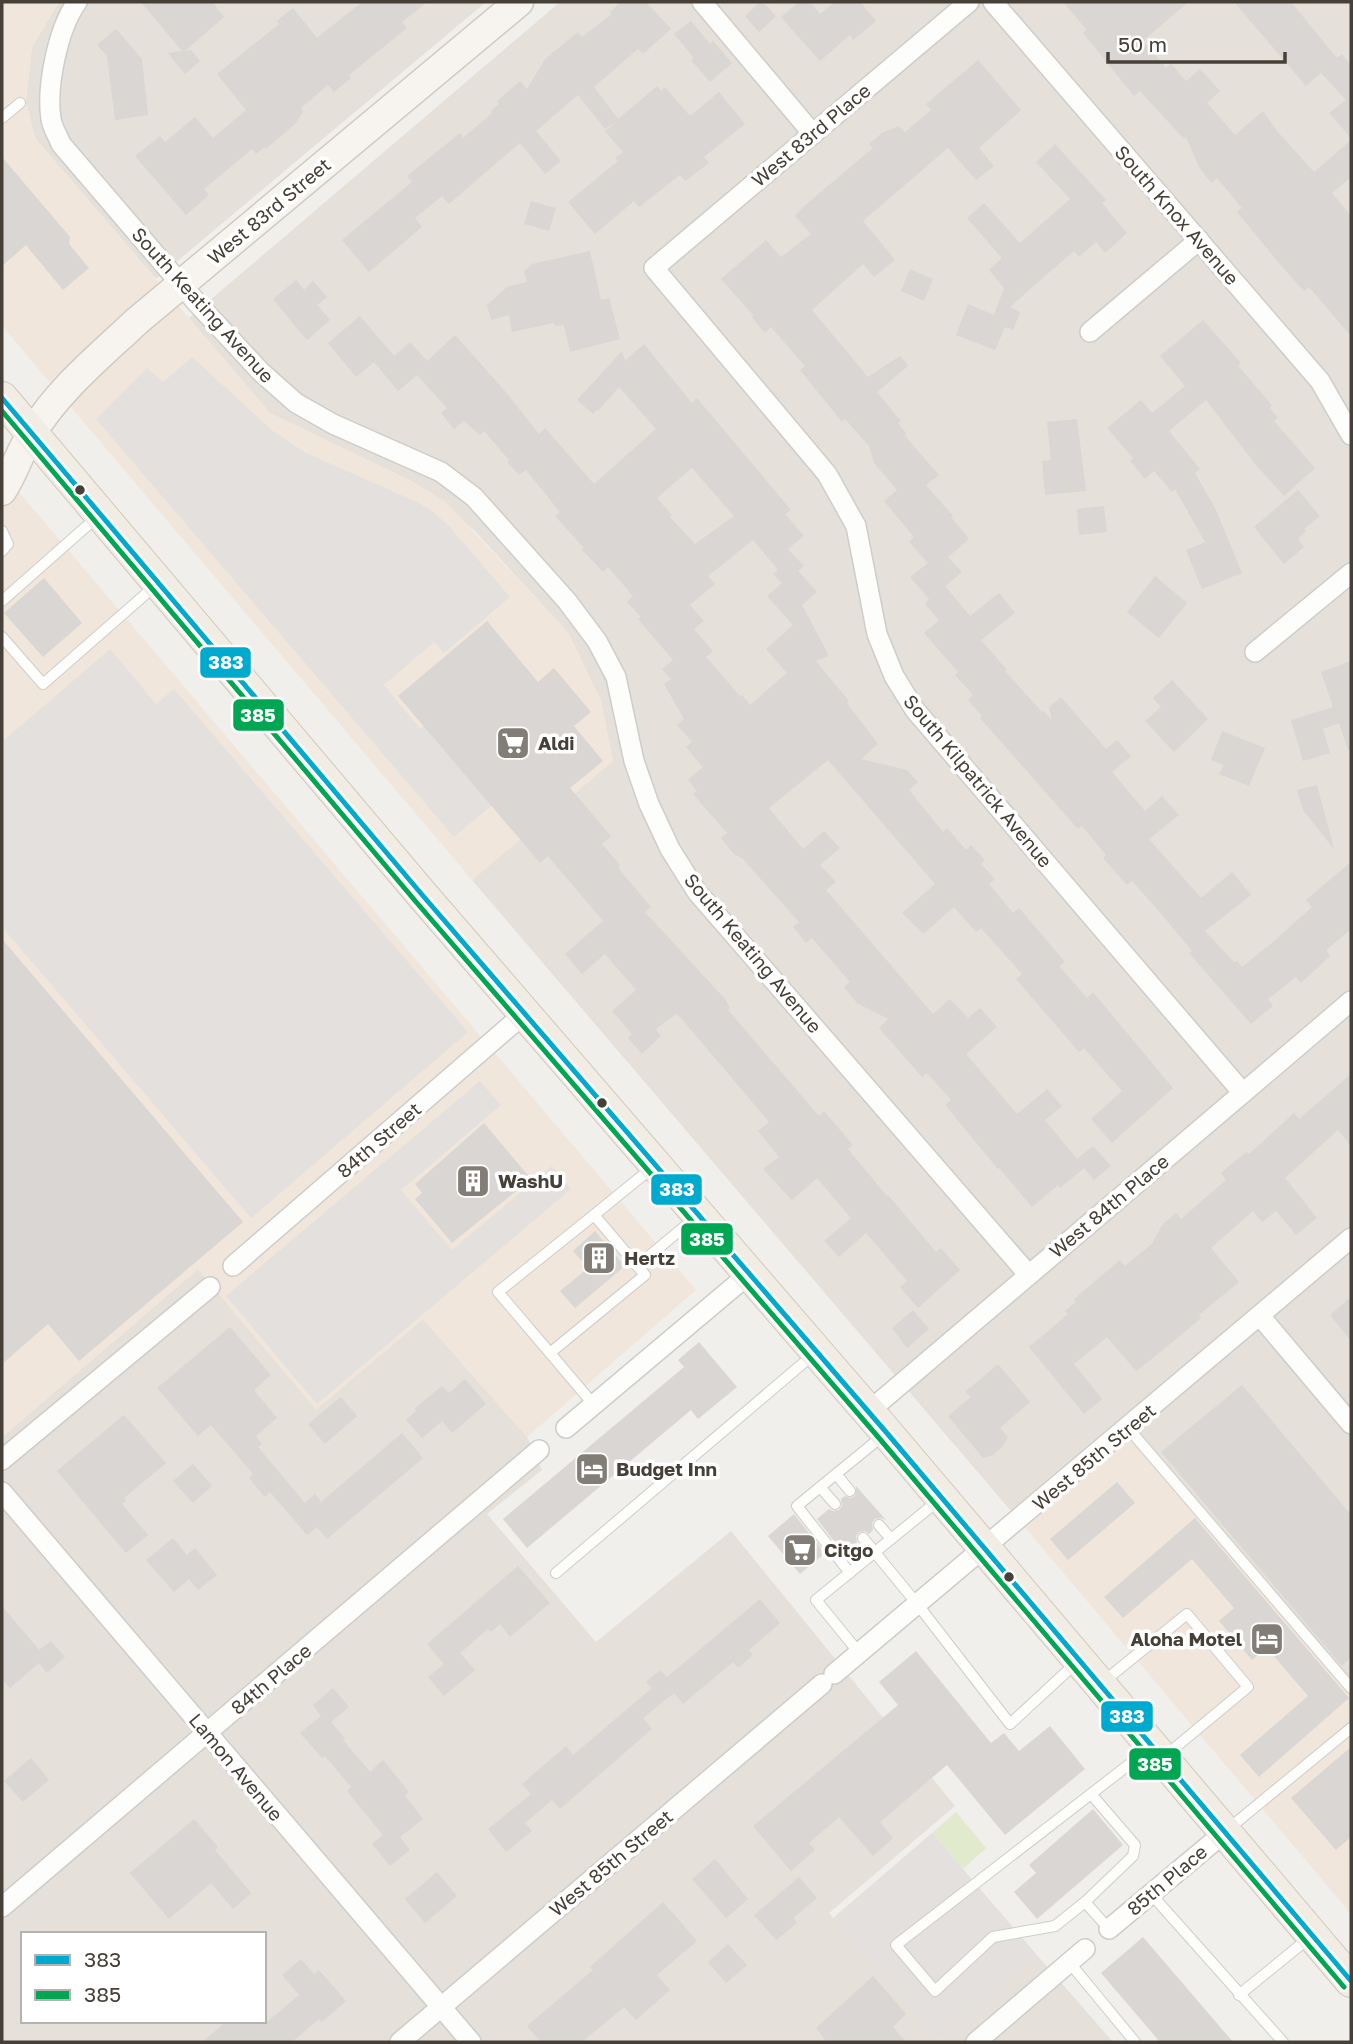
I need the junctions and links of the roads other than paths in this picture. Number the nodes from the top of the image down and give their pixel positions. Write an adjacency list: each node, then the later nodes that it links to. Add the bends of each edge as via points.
1 (77, 2): 11 (street, South Keating Avenue, via 55,63 51,121 61,144)
2 (519, 2): 11 (street, West 83rd Street)
3 (702, 2): 8 (street)
4 (969, 2): 8 (street, West 83rd Place)
5 (993, 2): 9 (street, South Knox Avenue)
6 (20, 103): 7 (lane)
7 (2, 118)
8 (813, 134): 10 (street, West 83rd Place)
9 (1199, 240): 12 (street); 15 (street, South Knox Avenue, via 1320,381)
10 (654, 268): 27 (street, South Kilpatrick Avenue, via 827,474 856,526 877,634 894,676 915,710)
11 (181, 284): 14 (street, West 83rd Street, via 61,393); 35 (street, South Keating Avenue, via 260,372 296,403 441,472 474,497 567,601 597,641 616,677 634,761 649,804 697,891)
12 (1090, 332)
13 (2, 398): 14 (main road)
14 (32, 433): 16 (street, West 83rd Street); 17 (main road)
15 (1351, 435)
16 (2, 491)
17 (100, 515): 21 (main road); 22 (lane)
18 (2, 531): 19 (lane, via 8,544)
19 (2, 551)
20 (1351, 573): 24 (street)
21 (158, 583): 23 (lane, via 43,684); 26 (main road)
22 (2, 601)
23 (2, 637)
24 (1255, 652)
25 (1351, 1001): 27 (street, West 84th Place)
26 (525, 1013): 28 (main road); 32 (street, 84th Street)
27 (1242, 1093): 35 (street, West 84th Place)
28 (656, 1165): 29 (main road); 30 (lane)
29 (698, 1214): 33 (lane); 34 (main road)
30 (594, 1215): 33 (lane); 39 (lane, via 498,1292)
31 (1351, 1238): 37 (street, West 85th Street)
32 (233, 1266)
33 (637, 1266): 39 (lane, via 645,1275)
34 (749, 1274): 38 (main road); 40 (street)
35 (1028, 1274): 41 (street, West 84th Place)
36 (210, 1287): 46 (street)
37 (1260, 1316): 42 (street); 44 (street, West 85th Street)
38 (817, 1352): 41 (main road); 58 (lane)
39 (550, 1353): 40 (lane)
40 (594, 1405): 43 (street)
41 (877, 1422): 47 (lane); 51 (main road)
42 (1351, 1423)
43 (566, 1428)
44 (1128, 1428): 56 (street, West 85th Street); 64 (lane)
45 (539, 1450): 66 (street, 84th Place)
46 (2, 1460)
47 (836, 1474): 48 (lane); 49 (lane)
48 (820, 1487): 52 (lane); 59 (lane, via 797,1506)
49 (850, 1491)
50 (2, 1492): 66 (street, Lamon Avenue)
51 (942, 1498): 55 (lane); 56 (main road)
52 (835, 1504)
53 (879, 1525): 55 (lane)
54 (863, 1538): 57 (lane)
55 (891, 1539): 57 (lane)
56 (986, 1549): 60 (street, West 85th Street); 62 (main road)
57 (875, 1552): 59 (lane); 60 (lane)
58 (556, 1573)
59 (850, 1573): 61 (lane, via 816,1600)
60 (918, 1605): 61 (street, West 85th Street); 62 (lane, via 1010,1724)
61 (860, 1654): 79 (street, West 85th Street)
62 (1079, 1660): 63 (main road)
63 (1100, 1684): 67 (main road); 67 (lane, via 1187,1614 1248,1687)
64 (1351, 1688)
65 (1351, 1728): 69 (lane)
66 (207, 1733): 72 (street, 84th Place); 79 (street, Lamon Avenue)
67 (1157, 1752): 68 (lane); 69 (main road)
68 (1091, 1794): 71 (lane, via 1135,1845 1133,1856); 71 (lane, via 896,1945 935,1991 993,1937 1055,1926)
69 (1225, 1832): 70 (street, 85th Place); 74 (main road)
70 (1151, 1894): 73 (street, 85th Place); 78 (lane)
71 (1085, 1902): 73 (lane)
72 (2, 1907)
73 (1109, 1929)
74 (1312, 1935): 77 (main road); 78 (lane)
75 (1085, 1949): 76 (street)
76 (1069, 1962): 82 (street); 83 (lane)
77 (1351, 1981)
78 (1239, 1995): 84 (lane)
79 (442, 2007): 80 (street, West 85th Street); 81 (street, Lamon Avenue)
80 (400, 2042)
81 (471, 2042)
82 (976, 2042)
83 (1135, 2042)
84 (1283, 2042)

